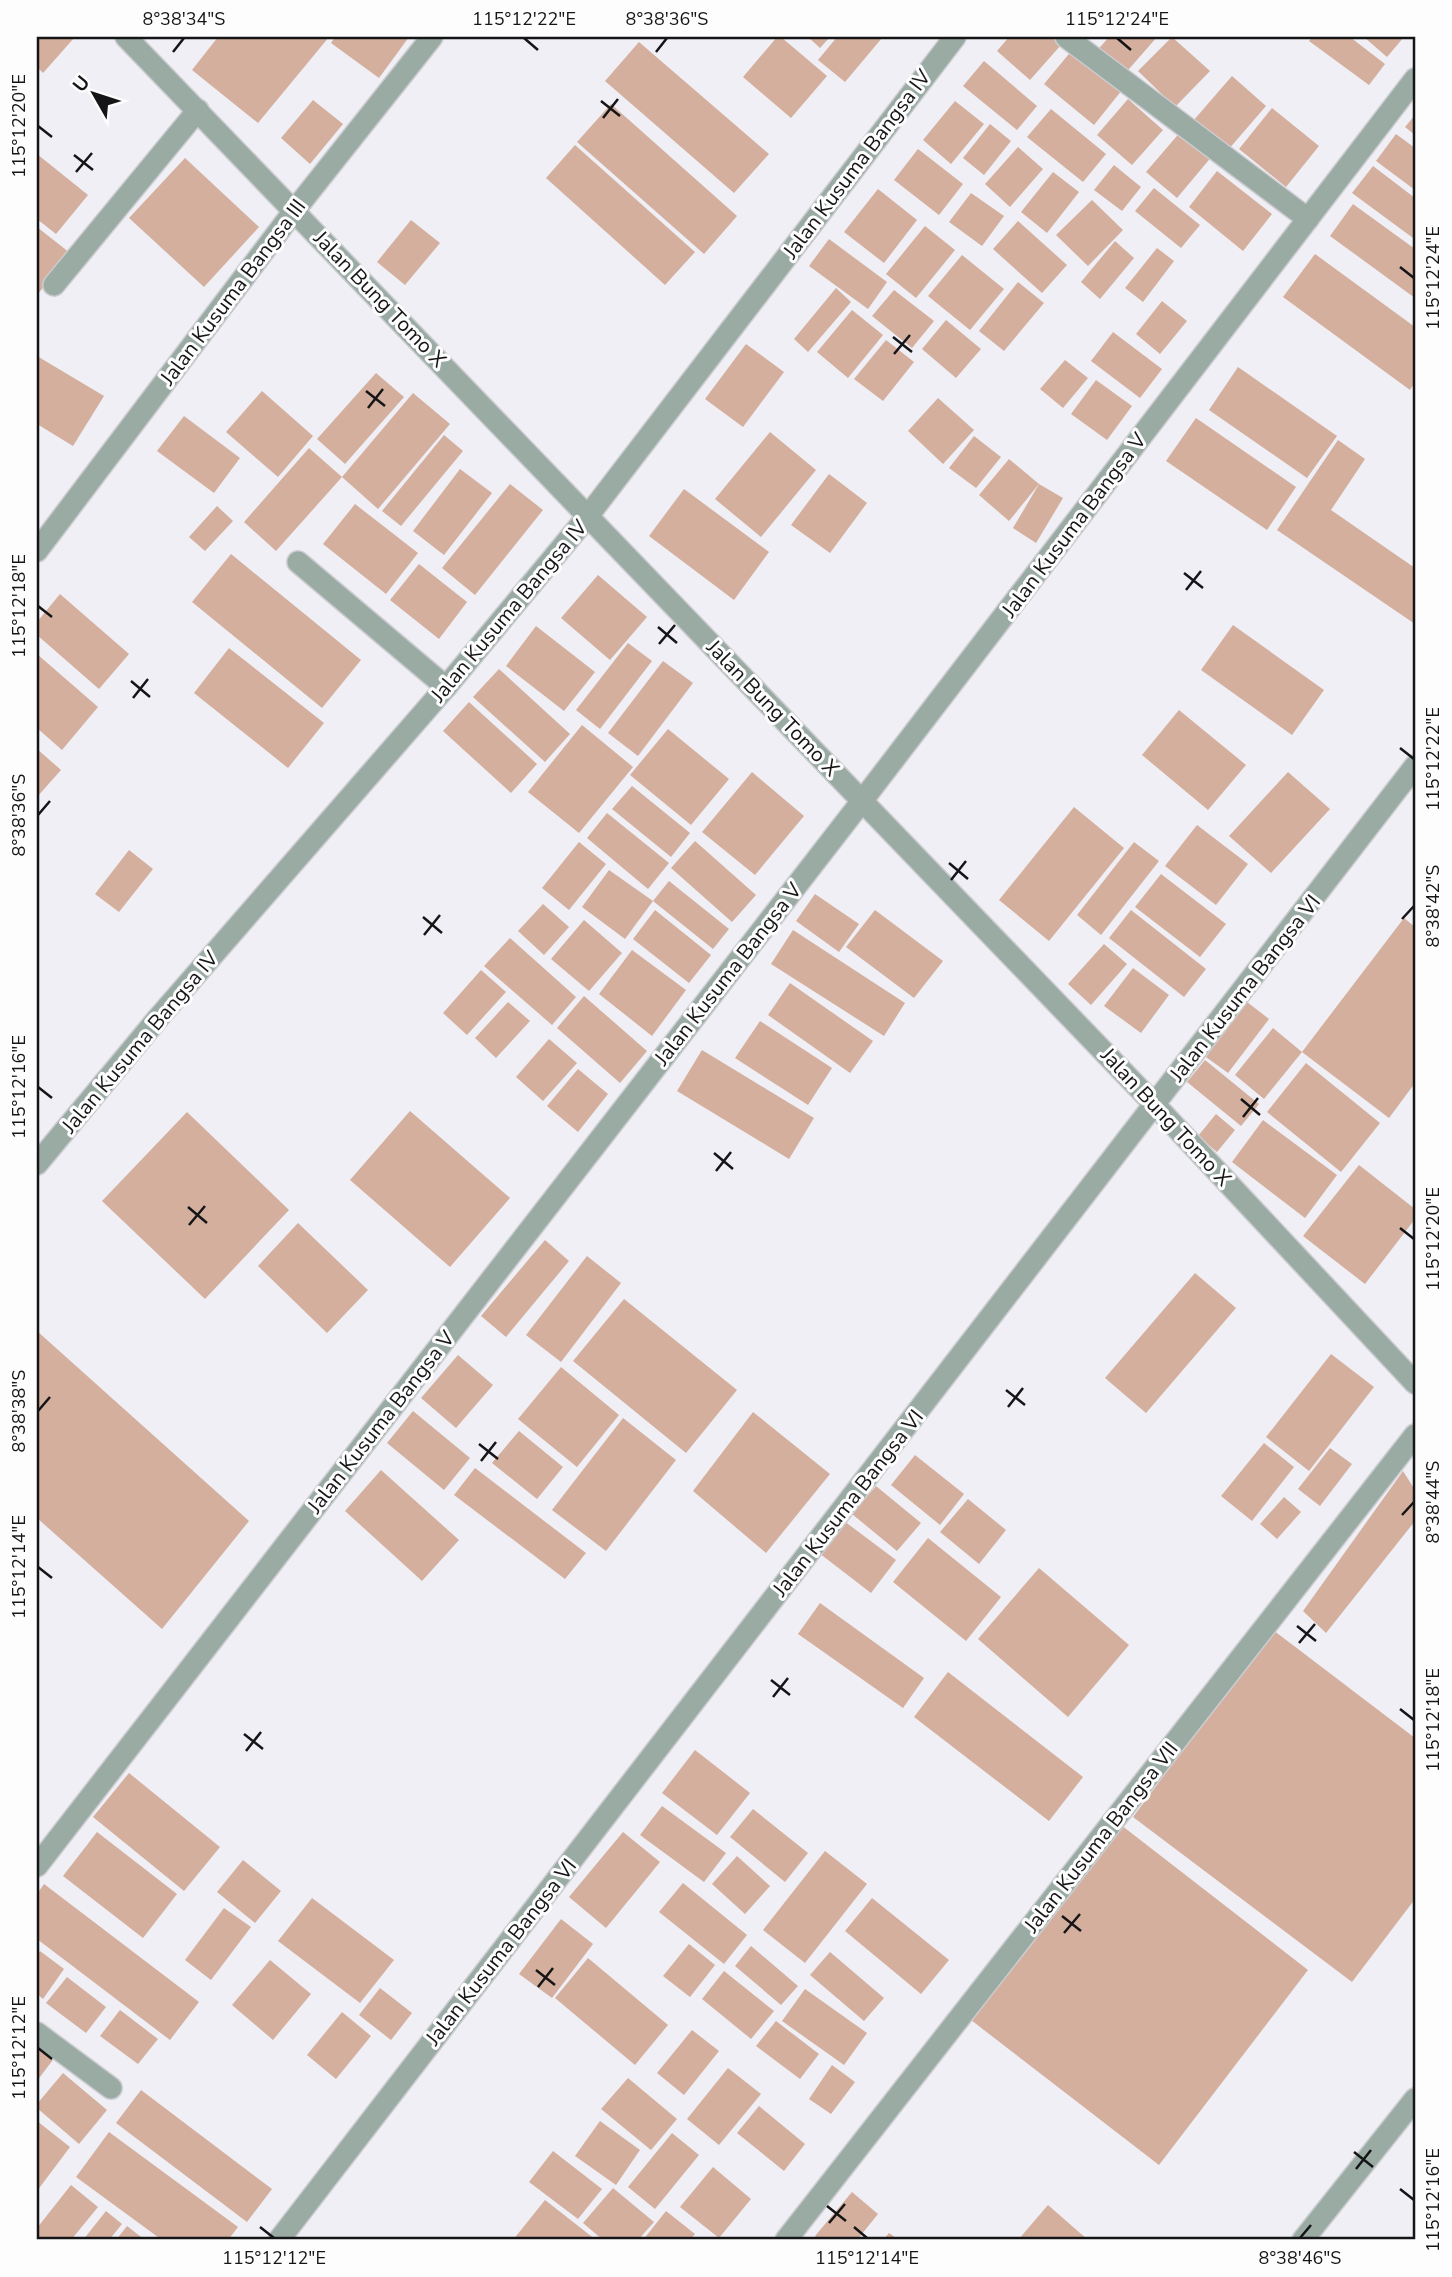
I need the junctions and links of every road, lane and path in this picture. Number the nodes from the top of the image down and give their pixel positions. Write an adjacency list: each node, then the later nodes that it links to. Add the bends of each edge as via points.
1 (126, 37): 6 (street, Jalan Bung Tomo X)
2 (432, 37): 7 (street, Jalan Kusuma Bangsa III)
3 (955, 37): 10 (street, Jalan Kusuma Bangsa IV)
4 (1066, 37): 8 (street)
5 (1415, 79): 8 (street, Jalan Kusuma Bangsa V)
6 (198, 110): 7 (street, Jalan Bung Tomo X); 9 (street)
7 (295, 211): 10 (street, Jalan Bung Tomo X); 11 (street, Jalan Kusuma Bangsa III)
8 (1308, 219): 15 (street, Jalan Kusuma Bangsa V)
9 (54, 285)
10 (589, 516): 13 (street, Jalan Kusuma Bangsa IV); 15 (street, Jalan Bung Tomo X)
11 (37, 551)
12 (298, 562): 13 (street)
13 (446, 688): 17 (street, Jalan Kusuma Bangsa IV)
14 (1415, 766): 16 (street, Jalan Kusuma Bangsa VI)
15 (862, 801): 16 (street, Jalan Bung Tomo X); 20 (street, Jalan Kusuma Bangsa V)
16 (1155, 1105): 18 (street, Jalan Bung Tomo X); 24 (street, Jalan Kusuma Bangsa VI)
17 (37, 1164)
18 (1415, 1383)
19 (1415, 1434): 25 (street, Jalan Kusuma Bangsa VII)
20 (37, 1866)
21 (37, 2033): 22 (street)
22 (111, 2088)
23 (1415, 2099): 26 (street)
24 (279, 2240)
25 (786, 2240)
26 (1303, 2240)

